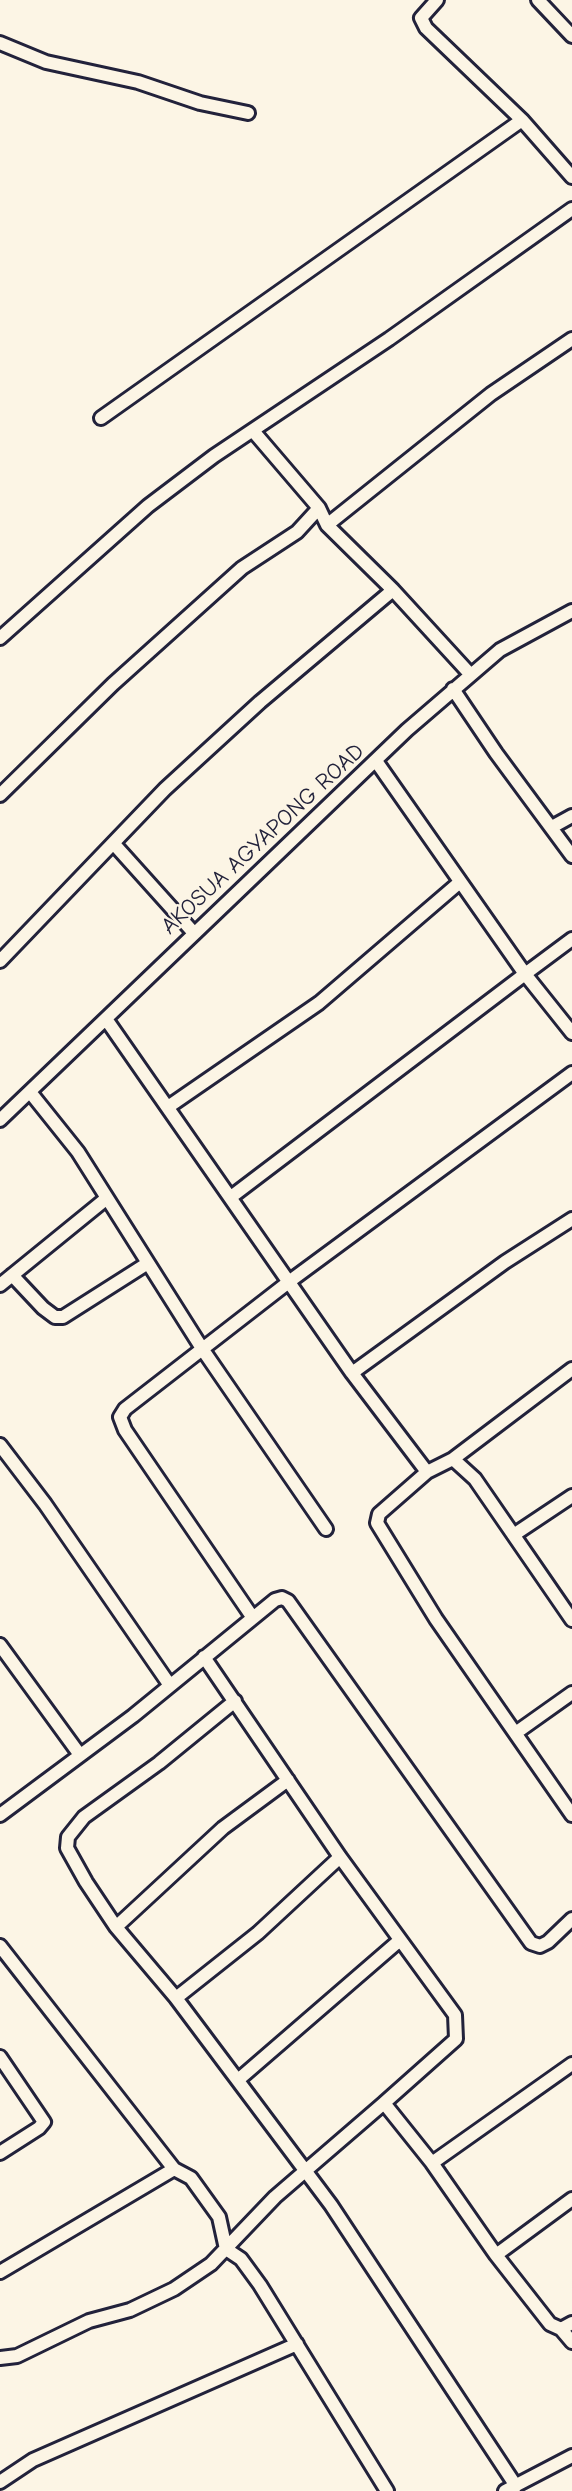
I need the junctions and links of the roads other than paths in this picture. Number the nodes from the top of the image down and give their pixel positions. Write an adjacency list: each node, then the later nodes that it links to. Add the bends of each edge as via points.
1 (437, 0): 6 (street, via 421,18 426,28)
2 (538, 0): 3 (street)
3 (572, 36)
4 (0, 43): 5 (street, via 46,62)
5 (248, 113)
6 (522, 120): 7 (street); 10 (street)
7 (572, 177)
8 (572, 209): 11 (street)
9 (572, 339): 13 (street, via 491,394)
10 (101, 418)
11 (254, 432): 12 (street); 16 (street, via 148,506)
12 (319, 508): 13 (street); 20 (street, via 297,532 242,568 113,684)
13 (327, 525): 14 (street)
14 (393, 590): 17 (street); 23 (street, via 232,728 137,816)
15 (572, 611): 17 (street, AKOSUA AGYAPONG ROAD, via 509,644)
16 (0, 638)
17 (470, 674): 18 (street, AKOSUA AGYAPONG ROAD)
18 (453, 689): 19 (street, AKOSUA AGYAPONG ROAD); 22 (street)
19 (376, 761): 25 (street); 26 (street, AKOSUA AGYAPONG ROAD)
20 (0, 795)
21 (572, 816): 22 (street)
22 (552, 827): 24 (street)
23 (114, 844): 26 (street); 28 (street)
24 (572, 856)
25 (460, 883): 29 (street); 34 (street, via 319,1003)
26 (193, 932): 30 (street, AKOSUA AGYAPONG ROAD)
27 (572, 939): 29 (street)
28 (0, 961)
29 (525, 974): 31 (street); 36 (street)
30 (106, 1019): 33 (street, AKOSUA AGYAPONG ROAD); 34 (street)
31 (572, 1033)
32 (572, 1073): 41 (street)
33 (30, 1092): 35 (street, AKOSUA AGYAPONG ROAD); 37 (street, via 78,1152)
34 (168, 1107): 36 (street)
35 (0, 1120)
36 (231, 1197): 41 (street)
37 (107, 1198): 39 (street); 40 (street)
38 (572, 1219): 45 (street)
39 (148, 1263): 40 (street, via 63,1317 43,1308); 43 (street)
40 (12, 1275): 42 (street)
41 (290, 1281): 43 (street); 45 (street)
42 (0, 1285)
43 (203, 1350): 50 (street); 52 (street, via 120,1417)
44 (572, 1369): 47 (street)
45 (352, 1373): 48 (street)
46 (0, 1445): 56 (street)
47 (453, 1458): 48 (street); 51 (street, via 475,1479)
48 (427, 1472): 59 (street, via 379,1514 377,1523 436,1619)
49 (572, 1496): 51 (street)
50 (326, 1529)
51 (515, 1534): 53 (street)
52 (253, 1618): 55 (street); 65 (street, via 275,1600 288,1601 531,1943 540,1946)
53 (572, 1620)
54 (0, 1645): 60 (street)
55 (204, 1657): 56 (street); 58 (street)
56 (169, 1684): 60 (street)
57 (572, 1693): 59 (street)
58 (235, 1701): 61 (street); 66 (street, via 84,1818 68,1837 71,1858)
59 (517, 1732): 63 (street)
60 (80, 1755): 62 (street)
61 (288, 1780): 64 (street); 66 (street, via 223,1828)
62 (0, 1815)
63 (572, 1815)
64 (340, 1857): 67 (street); 69 (street, via 258,1933)
65 (572, 1919)
66 (116, 1927): 69 (street)
67 (400, 1940): 72 (street); 73 (street, via 455,2015 456,2039)
68 (0, 1946): 76 (street)
69 (176, 1998): 72 (street)
70 (0, 2057): 74 (street, via 44,2122)
71 (572, 2064): 75 (street)
72 (238, 2080): 77 (street)
73 (384, 2103): 75 (street); 77 (street)
74 (0, 2153)
75 (432, 2162): 80 (street)
76 (174, 2169): 79 (street, via 191,2178 219,2217); 81 (street)
77 (306, 2172): 79 (street); 88 (street)
78 (572, 2199): 80 (street)
79 (226, 2249): 84 (street, via 260,2285); 85 (street, via 174,2289 130,2310 89,2321 17,2356)
80 (496, 2255): 82 (street, via 544,2318)
81 (0, 2272)
82 (567, 2326): 83 (street)
83 (572, 2342)
84 (297, 2344): 87 (street, via 33,2460); 89 (street)
85 (0, 2358)
86 (572, 2456): 88 (street)
87 (0, 2482)
88 (510, 2489)
89 (387, 2491)

